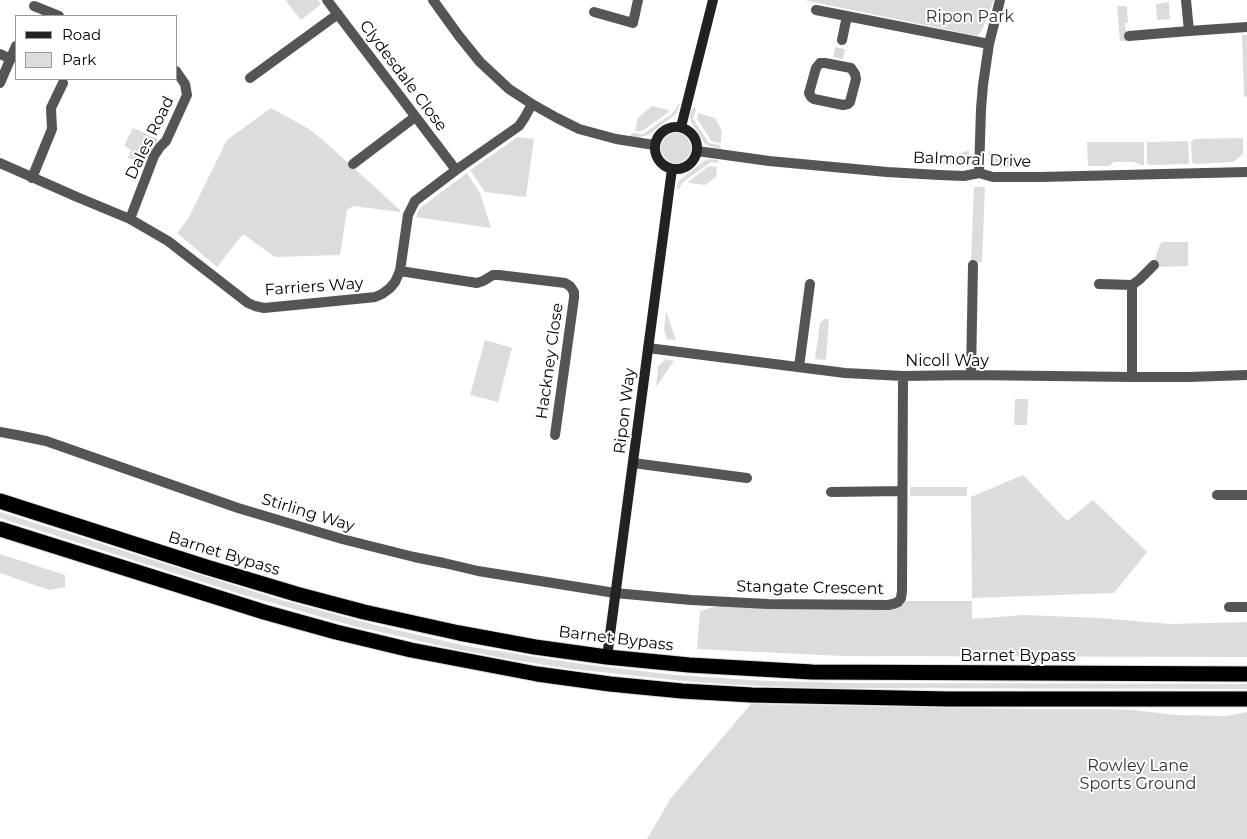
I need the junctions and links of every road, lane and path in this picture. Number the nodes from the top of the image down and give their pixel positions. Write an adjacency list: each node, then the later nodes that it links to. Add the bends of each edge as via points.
1 (327, 0): 10 (street, Clydesdale Close)
2 (433, 0): 27 (street, via 480,62 509,89)
3 (638, 0): 9 (street, via 633,23)
4 (713, 0): 29 (street)
5 (1000, 0): 18 (street)
6 (1186, 0): 15 (street)
7 (35, 3): 11 (street); 12 (street)
8 (816, 10): 13 (street)
9 (594, 12)
10 (338, 14): 24 (street); 28 (street, Clydesdale Close)
11 (29, 15)
12 (57, 15)
13 (847, 16): 17 (street); 18 (street)
14 (1247, 27): 15 (street)
15 (1189, 31): 16 (street)
16 (1129, 36)
17 (842, 40)
18 (989, 44): 37 (street, via 981,109)
19 (15, 48): 21 (street)
20 (0, 54): 21 (street)
21 (10, 59): 25 (street)
22 (838, 61): 22 (street, via 820,63 816,68 811,97 843,105 850,102 856,74)
23 (178, 74): 39 (street, Dales Road, via 187,95 166,141 154,156)
24 (250, 78)
25 (0, 83)
26 (63, 83): 38 (street, via 51,108 52,128)
27 (532, 104): 30 (street, via 579,129); 35 (street, Farriers Way, via 519,126)
28 (415, 116): 33 (street); 35 (street, Clydesdale Close)
29 (681, 127): 30 (street, via 674,126 661,132); 31 (street, via 692,134)
30 (654, 145): 34 (street, via 660,164)
31 (697, 151): 34 (street, via 691,163); 37 (street, Balmoral Drive, via 887,172 964,176)
32 (0, 163): 38 (street, Farriers Way)
33 (353, 164)
34 (672, 169): 46 (street, Ripon Way)
35 (456, 170): 42 (street, Farriers Way, via 415,201 411,208)
36 (1247, 172): 37 (street, Balmoral Drive, via 1040,178 993,177)
37 (979, 173)
38 (32, 178): 39 (street, Farriers Way)
39 (130, 219): 42 (street, Farriers Way, via 168,240 248,303 264,308 375,297 390,288)
40 (973, 265): 48 (street)
41 (1154, 265): 45 (street)
42 (400, 271): 53 (street, Hackney Close, via 477,283 499,275 570,286 574,298)
43 (810, 284): 47 (street)
44 (1099, 284): 45 (street)
45 (1132, 284): 51 (street)
46 (648, 348): 47 (street, Nicoll Way); 54 (street, Ripon Way)
47 (800, 367): 50 (street, Nicoll Way)
48 (971, 375): 50 (street, Nicoll Way); 51 (street, Nicoll Way)
49 (1247, 375): 51 (street, Nicoll Way)
50 (903, 376): 56 (street, Stangate Crescent)
51 (1132, 377)
52 (0, 432): 62 (street, Stirling Way, via 46,441 238,508 362,545 478,571)
53 (555, 435)
54 (633, 463): 55 (street); 62 (street, Ripon Way)
55 (747, 478)
56 (902, 491): 57 (street); 62 (street, Stangate Crescent, via 902,591 898,602 893,604 758,603)
57 (831, 492)
58 (1217, 495): 59 (street)
59 (1247, 495)
60 (0, 501): 65 (highway, Barnet Bypass, via 231,575 364,612 459,633)
61 (0, 529): 67 (highway, via 336,632 456,660 537,674 682,691 752,695)
62 (615, 593): 65 (street, Ripon Way)
63 (1247, 606): 64 (street)
64 (1229, 607)
65 (607, 657): 66 (highway, Barnet Bypass, via 812,672)
66 (1247, 674)
67 (1247, 699)

